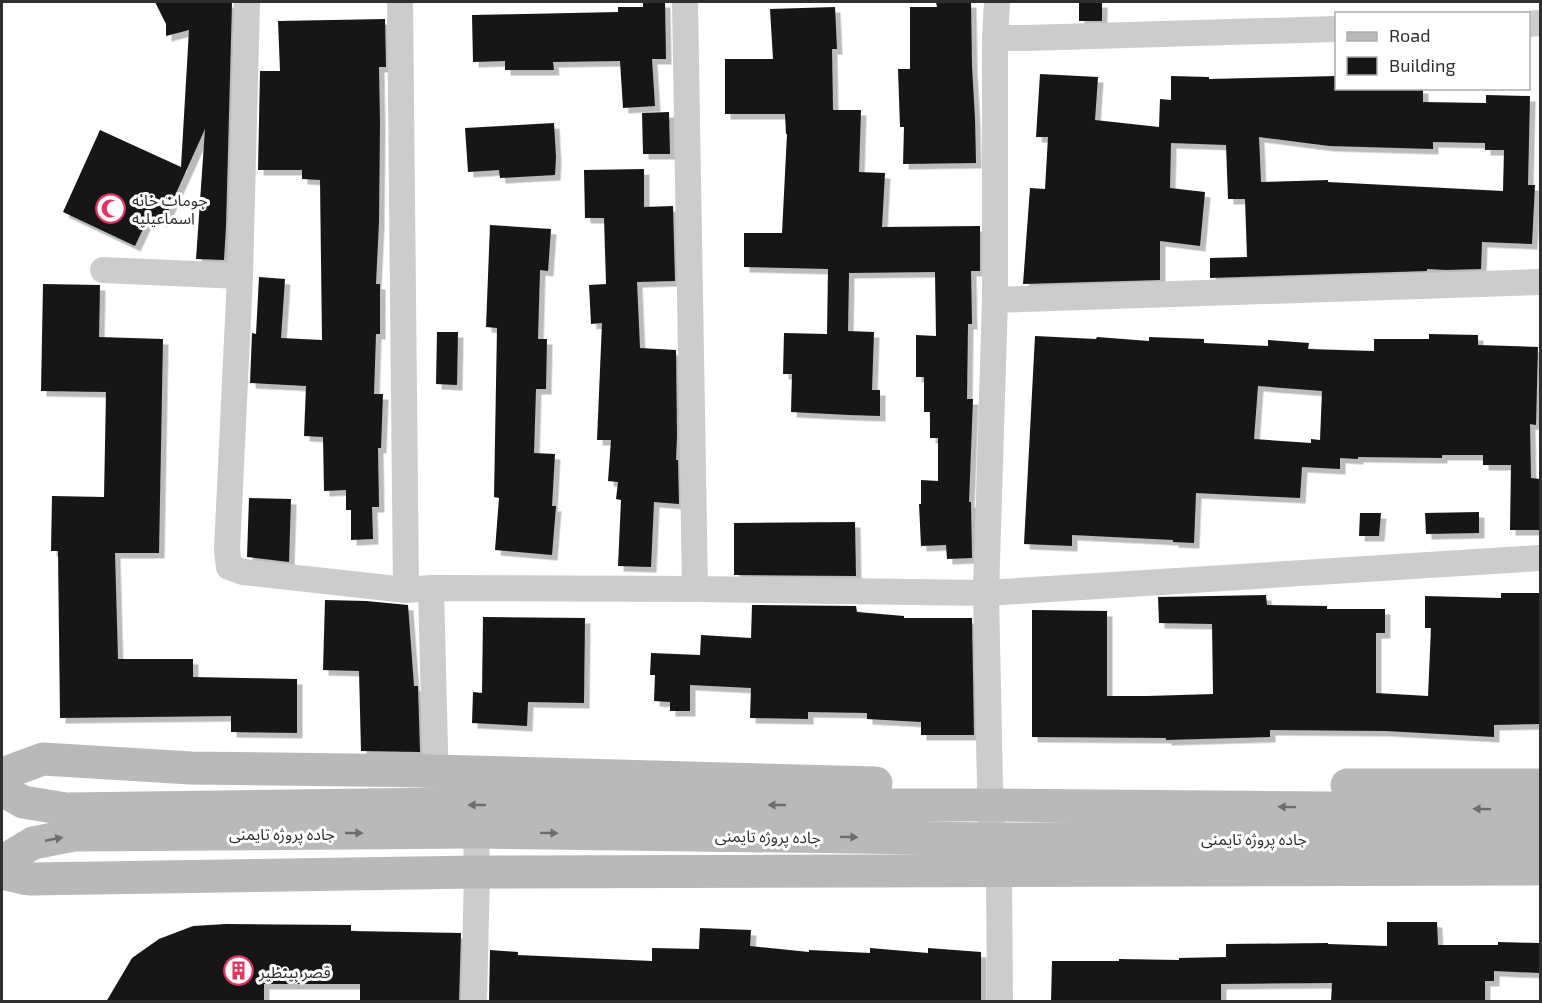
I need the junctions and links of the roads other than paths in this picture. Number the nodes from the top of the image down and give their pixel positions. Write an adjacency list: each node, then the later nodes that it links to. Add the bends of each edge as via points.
1 (247, 2): 8 (street)
2 (400, 2): 14 (street)
3 (685, 2): 13 (street)
4 (997, 2): 6 (street)
5 (1335, 29): 6 (street)
6 (995, 38): 10 (street)
7 (103, 270): 8 (street)
8 (240, 276): 14 (street, via 229,567 243,572)
9 (1540, 282): 10 (street)
10 (995, 300): 15 (street)
11 (1540, 558): 15 (street)
12 (431, 588): 13 (street); 14 (street); 16 (street)
13 (696, 589): 15 (street)
14 (406, 590)
15 (986, 593): 20 (street)
16 (435, 771): 17 (main road, جاده پروژه تایمنی, via 191,768 43,759); 20 (main road, جاده پروژه تایمنی); 21 (street)
17 (2, 774)
18 (1540, 785): 20 (main road, جاده پروژه تایمنی)
19 (2, 790): 21 (main road, جاده پروژه تایمنی, via 23,802 66,809)
20 (990, 795): 21 (main road, جاده پروژه تایمنی, one-way to 21); 22 (main road, جاده پروژه تایمنی, one-way to 20); 25 (street)
21 (436, 804)
22 (1540, 810)
23 (476, 832): 25 (main road, جاده پروژه تایمنی, one-way to 25); 26 (main road, جاده پروژه تایمنی, one-way to 23, via 33,843 74,835); 29 (street)
24 (1540, 837): 25 (main road, جاده پروژه تایمنی)
25 (994, 839): 28 (street)
26 (2, 862)
27 (1540, 869): 28 (main road, جاده پروژه تایمنی)
28 (999, 871): 29 (main road, جاده پروژه تایمنی); 32 (street)
29 (477, 872): 30 (main road, جاده پروژه تایمنی, via 32,879); 31 (street)
30 (2, 873)
31 (474, 1002)
32 (1000, 1002)

